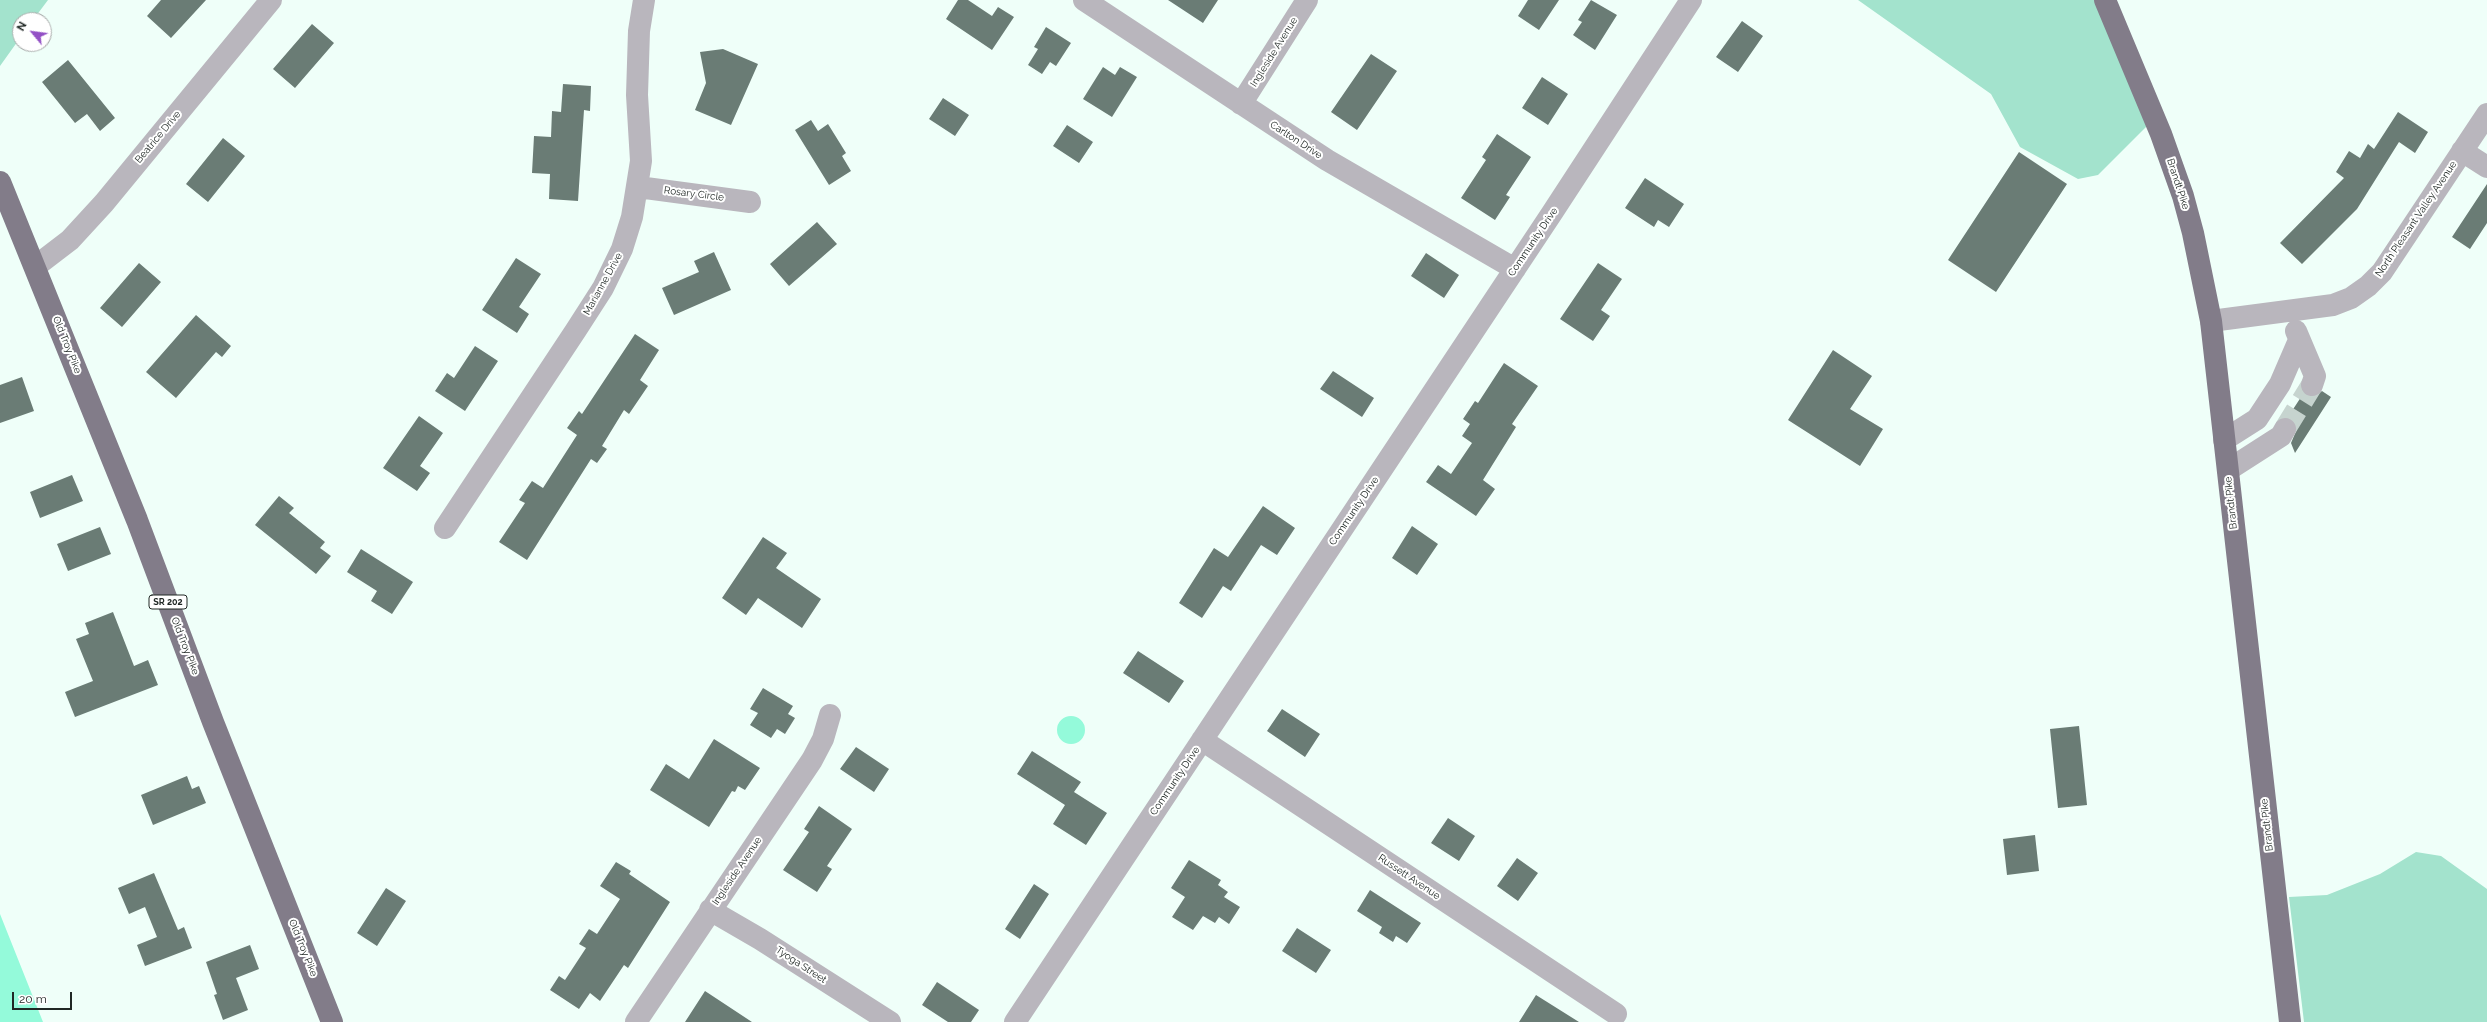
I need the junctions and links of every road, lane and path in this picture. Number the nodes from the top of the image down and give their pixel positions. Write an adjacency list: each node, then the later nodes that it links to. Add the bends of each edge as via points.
1 (271, 0): 14 (street, Beatrice Drive, via 104,203 70,240)
2 (644, 0): 12 (street, Marianne Drive, via 639,38 637,95 640,161)
3 (1084, 0): 7 (street, Carlton Drive)
4 (1307, 0): 7 (street, Ingleside Avenue)
5 (1691, 0): 15 (street, Community Drive)
6 (2104, 0): 17 (main road, Brandt Pike, via 2161,134 2183,196 2194,233)
7 (1241, 104): 15 (street, Carlton Drive, via 1327,160)
8 (2487, 114): 9 (street, North Pleasant Valley Avenue)
9 (2462, 151): 10 (street); 16 (street, North Pleasant Valley Avenue, via 2382,272 2368,286 2351,298 2333,305)
10 (2487, 167)
11 (0, 182): 14 (main road, Old Troy Pike / SR 202)
12 (638, 187): 13 (street, Rosary Circle); 23 (street, Marianne Drive, via 622,249 603,288)
13 (750, 202)
14 (36, 266): 28 (main road, Old Troy Pike / SR 202)
15 (1515, 269): 25 (street, Community Drive)
16 (2289, 311): 17 (street, North Pleasant Valley Avenue); 18 (street)
17 (2211, 321): 21 (main road, Brandt Pike)
18 (2299, 340): 19 (street, via 2315,376); 21 (street, via 2280,384 2257,419)
19 (2312, 385)
20 (2285, 429): 22 (street, via 2280,436)
21 (2224, 440): 22 (main road, Brandt Pike)
22 (2228, 470): 32 (main road, Brandt Pike)
23 (445, 528)
24 (830, 715): 26 (street, Ingleside Avenue, via 823,739 812,760)
25 (1202, 740): 27 (street, Russett Avenue); 31 (street, Community Drive)
26 (710, 910): 29 (street, Ingleside Avenue); 30 (street, Tyoga Street)
27 (1616, 1014)
28 (332, 1022)
29 (636, 1022)
30 (890, 1022)
31 (1015, 1022)
32 (2290, 1022)

